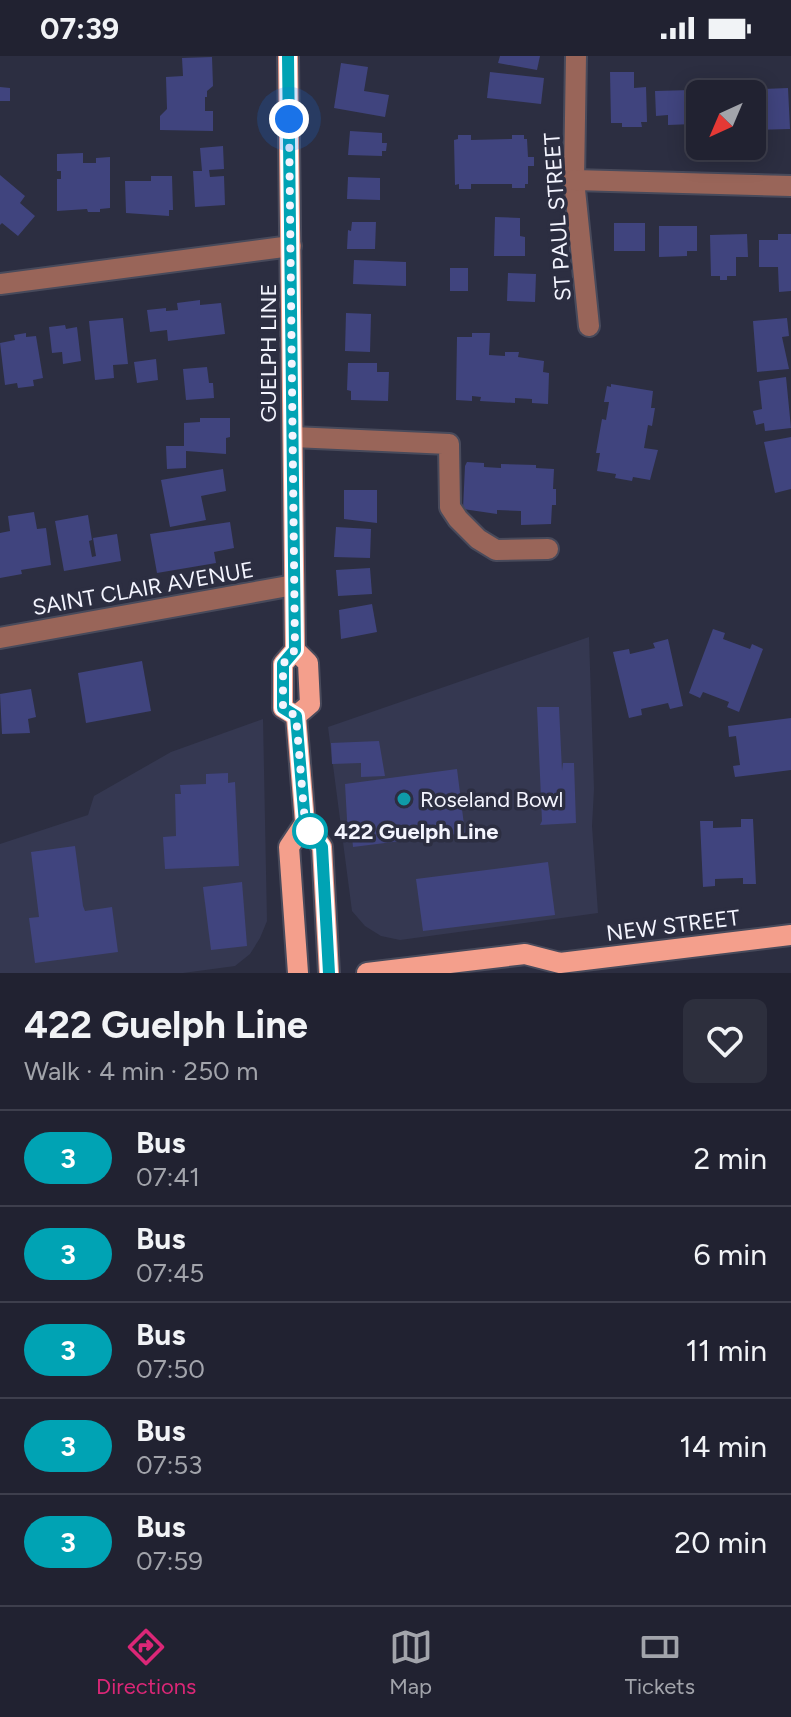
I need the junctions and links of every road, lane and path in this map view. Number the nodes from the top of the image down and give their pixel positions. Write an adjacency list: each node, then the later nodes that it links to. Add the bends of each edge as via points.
1 (288, 56): 5 (main road, GUELPH LINE)
2 (576, 56): 3 (street, ST PAUL STREET)
3 (574, 180): 4 (street); 7 (street, ST PAUL STREET)
4 (791, 186)
5 (291, 246): 6 (street); 8 (main road, GUELPH LINE)
6 (0, 284)
7 (589, 326)
8 (293, 437): 9 (street, via 449,444 450,507 458,519 496,550); 10 (main road, GUELPH LINE)
9 (548, 549)
10 (294, 585): 11 (street, SAINT CLAIR AVENUE); 12 (main road, GUELPH LINE, via 295,650 308,663 310,704 296,716)
11 (0, 638)
12 (305, 823): 15 (main road, GUELPH LINE, via 289,847); 16 (main road, GUELPH LINE, via 322,847)
13 (791, 935): 14 (main road, NEW STREET)
14 (553, 968): 17 (main road, NEW STREET, via 525,954)
15 (298, 973)
16 (329, 973)
17 (367, 973)

